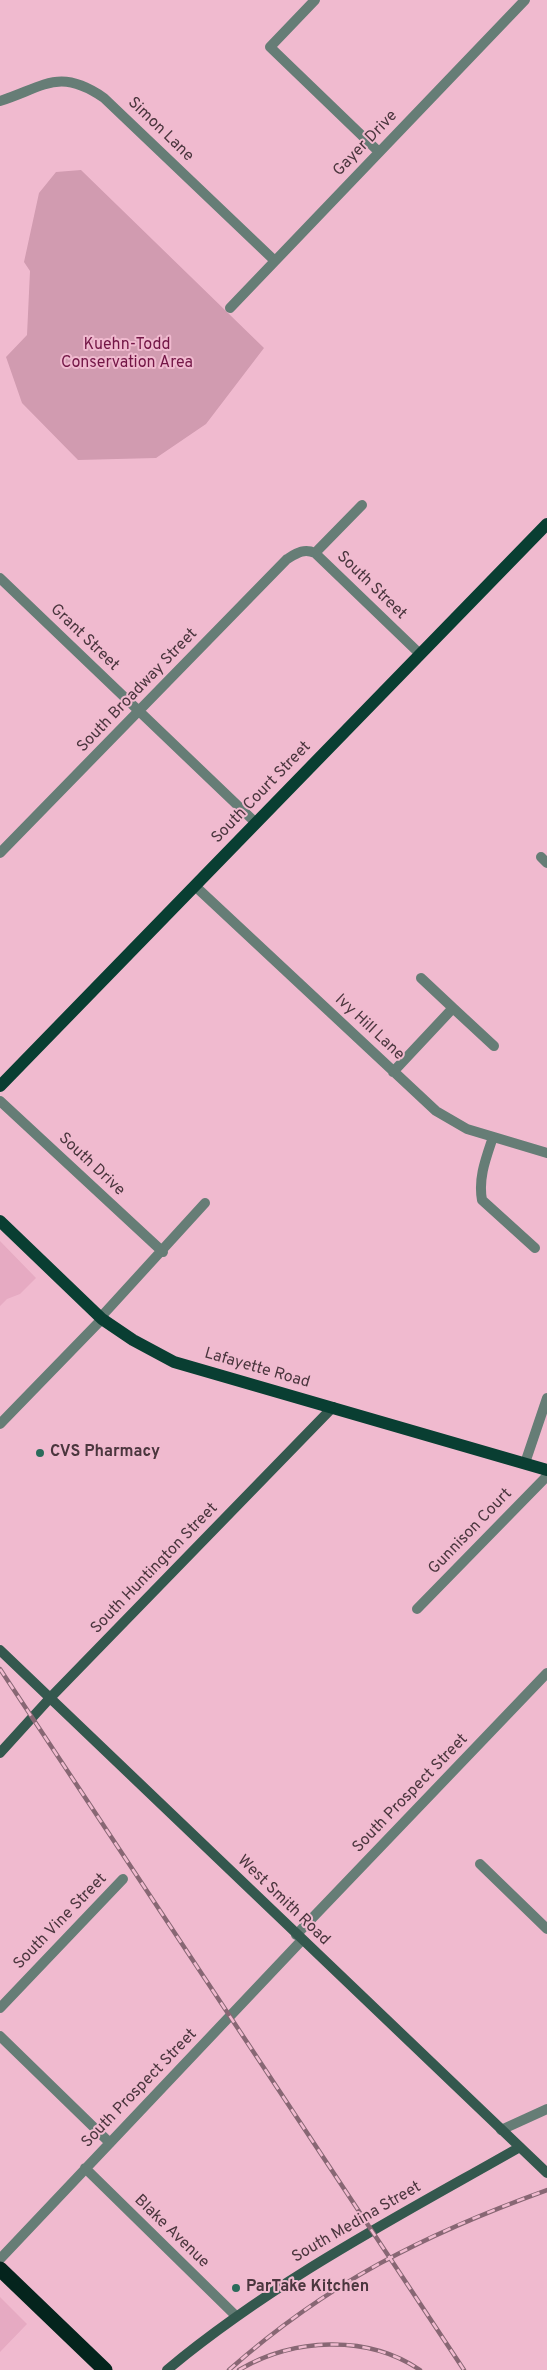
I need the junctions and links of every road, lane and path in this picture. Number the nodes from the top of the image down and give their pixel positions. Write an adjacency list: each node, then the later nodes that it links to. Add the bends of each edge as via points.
1 (315, 0): 4 (street, via 270,47)
2 (525, 0): 4 (street, Gayer Drive)
3 (0, 101): 5 (street, Simon Lane, via 54,82 94,91)
4 (379, 152): 5 (street, Gayer Drive)
5 (275, 261): 6 (street, Gayer Drive)
6 (230, 308)
7 (362, 505): 10 (street)
8 (547, 524): 12 (main road, South Court Street)
9 (298, 552): 10 (street, South Street, via 308,550); 13 (street, South Broadway Street, via 287,559)
10 (315, 553): 12 (street, South Street)
11 (0, 578): 13 (street, Grant Street)
12 (420, 654): 14 (main road, South Court Street)
13 (139, 711): 14 (street, Grant Street); 15 (street, South Broadway Street)
14 (256, 823): 16 (main road, South Court Street)
15 (0, 853)
16 (194, 886): 20 (street, Ivy Hill Lane); 21 (main road, South Court Street)
17 (421, 978): 18 (street)
18 (453, 1008): 19 (street); 20 (street)
19 (494, 1046)
20 (393, 1072): 23 (street, Ivy Hill Lane, via 436,1111)
21 (0, 1086)
22 (0, 1101): 28 (street, South Drive)
23 (493, 1137): 24 (street, Ivy Hill Lane); 27 (street, via 484,1164 480,1189 482,1200)
24 (547, 1152)
25 (205, 1203): 28 (street)
26 (0, 1221): 29 (main road, Lafayette Road)
27 (535, 1248)
28 (163, 1252): 29 (street)
29 (101, 1318): 31 (main road, Lafayette Road, via 174,1362); 32 (street)
30 (547, 1398): 33 (street)
31 (333, 1407): 33 (main road, Lafayette Road); 39 (street, South Huntington Street)
32 (0, 1424)
33 (525, 1463): 34 (main road, Lafayette Road)
34 (547, 1470)
35 (547, 1476): 36 (street, Gunnison Court)
36 (417, 1609)
37 (0, 1650): 39 (street, West Smith Road)
38 (547, 1673): 44 (street, South Prospect Street)
39 (50, 1698): 40 (street, South Huntington Street); 44 (street, West Smith Road)
40 (0, 1753)
41 (480, 1864): 43 (street)
42 (123, 1879): 45 (street, South Vine Street)
43 (547, 1929)
44 (299, 1938): 48 (street, West Smith Road); 49 (street, South Prospect Street)
45 (0, 2008)
46 (0, 2036): 49 (street)
47 (547, 2109): 48 (street)
48 (501, 2130): 50 (street, West Smith Road)
49 (110, 2143): 51 (street, South Prospect Street)
50 (520, 2147): 52 (street, West Smith Road); 55 (street, South Medina Street, via 343,2247)
51 (85, 2168): 53 (street, South Prospect Street); 55 (street, Blake Avenue)
52 (547, 2173)
53 (0, 2259)
54 (0, 2269): 56 (highway)
55 (236, 2316): 57 (street, South Medina Street)
56 (106, 2370)
57 (167, 2370)

